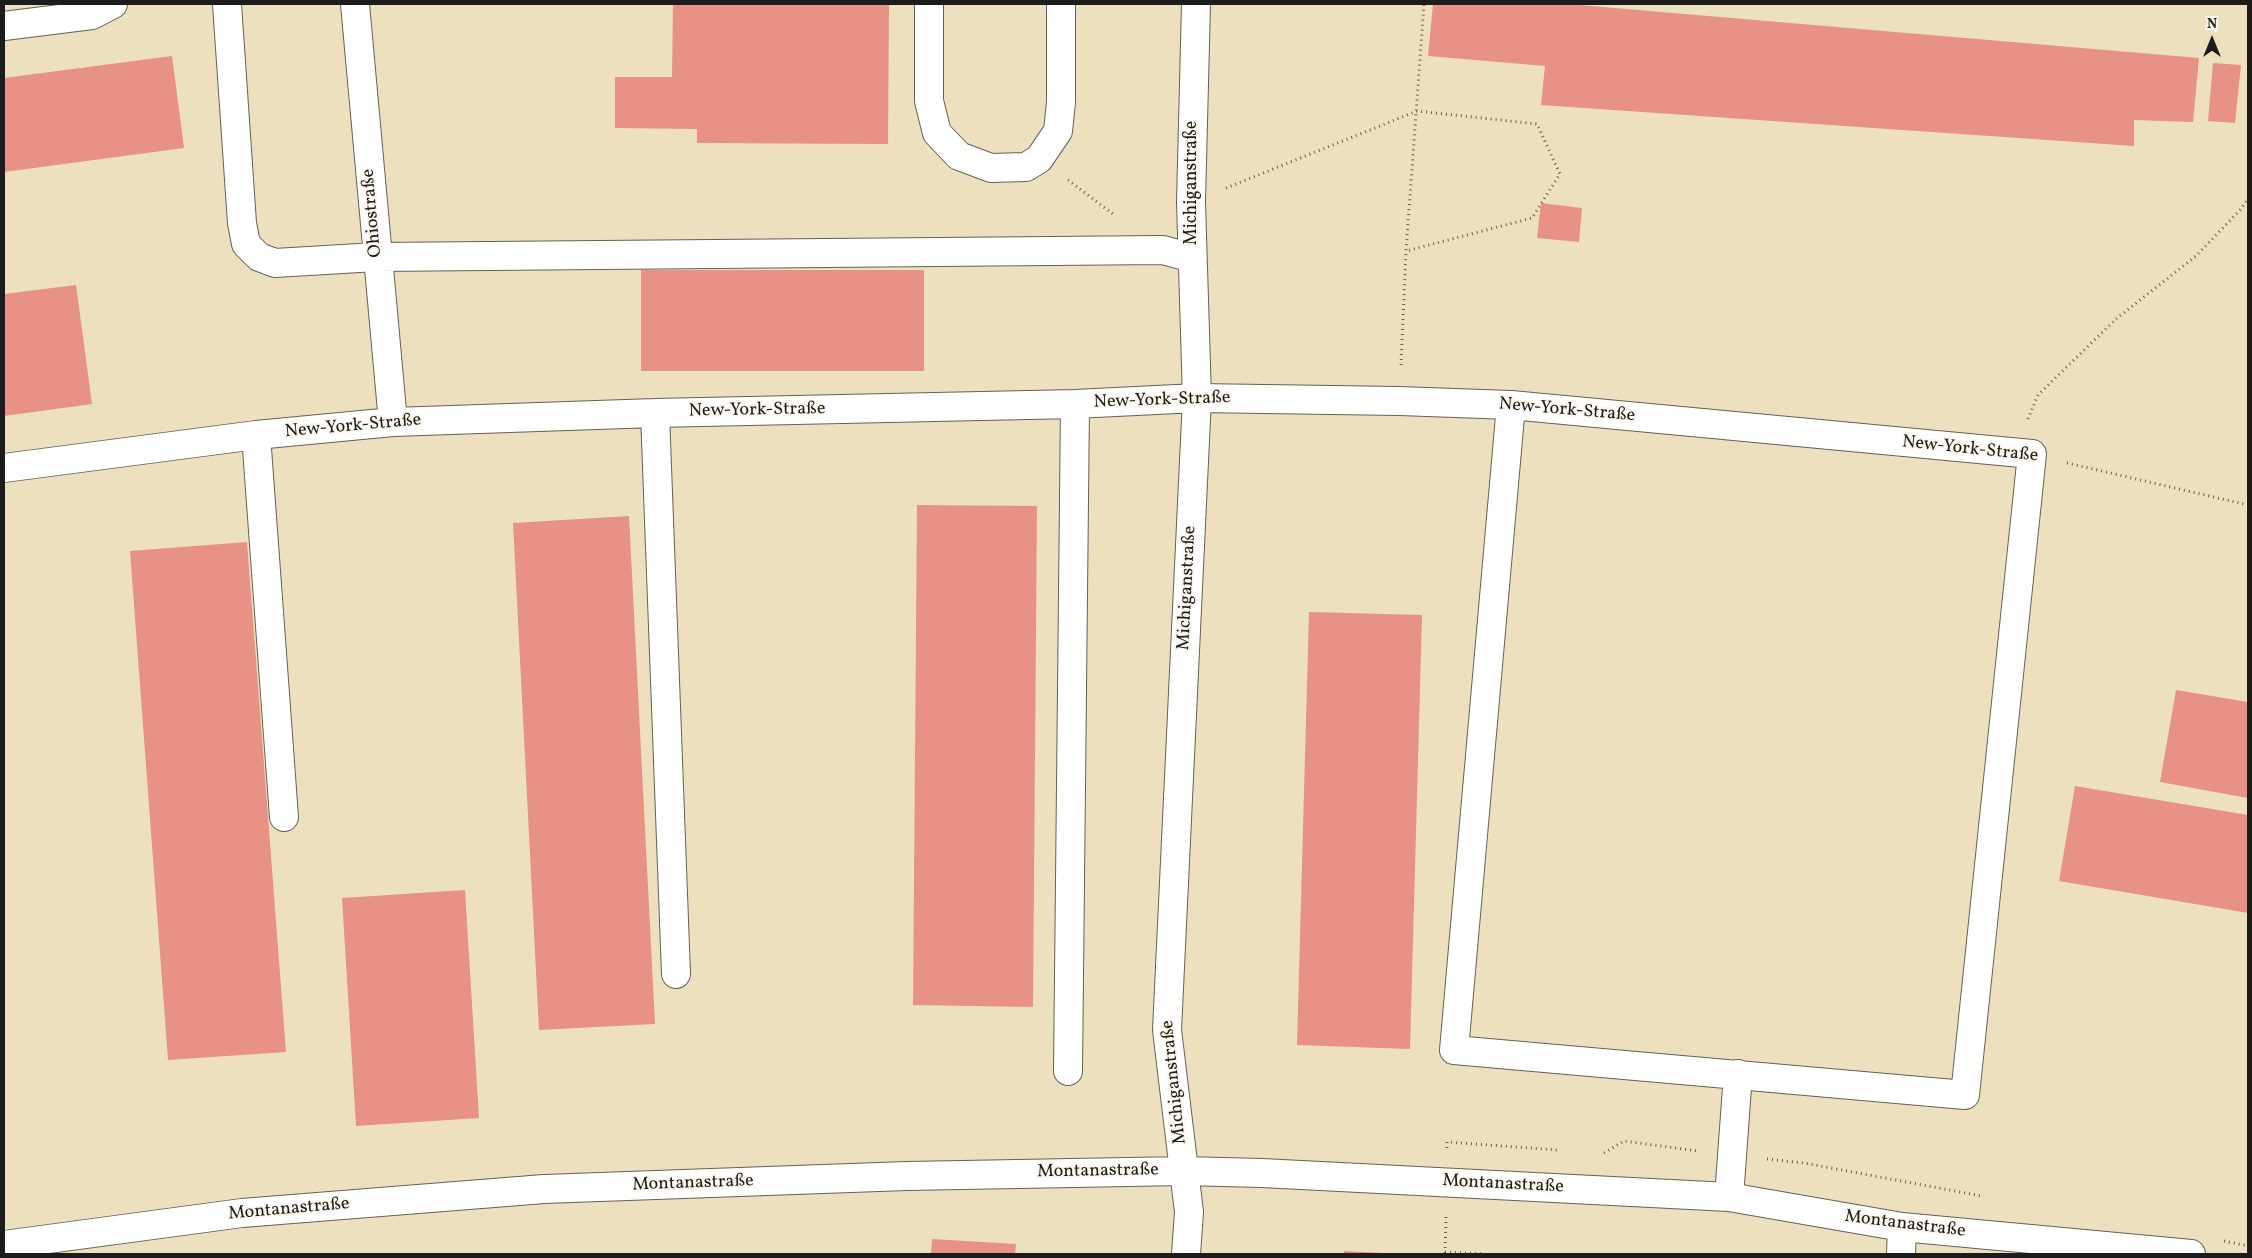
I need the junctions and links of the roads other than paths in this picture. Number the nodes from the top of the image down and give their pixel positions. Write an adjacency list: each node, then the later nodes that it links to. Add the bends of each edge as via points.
1 (113, 4): 7 (street, via 92,15)
2 (227, 4): 8 (street, via 246,244 259,257 275,263)
3 (355, 4): 8 (street, Ohiostraße)
4 (929, 4): 5 (street, via 929,101 937,133 959,156 991,168 1026,167 1039,159 1058,130)
5 (1061, 4)
6 (1196, 4): 9 (street, Michiganstraße)
7 (4, 26)
8 (376, 257): 9 (street, via 1163,250); 14 (street, Ohiostraße)
9 (1192, 258): 10 (street, Michiganstraße)
10 (1197, 398): 11 (street, New-York-Straße); 12 (street, New-York-Straße, via 1399,400); 21 (street, Michiganstraße, via 1167,1030)
11 (1075, 404): 13 (street, New-York-Straße); 19 (street)
12 (1511, 405): 20 (street, via 1454,1050); 20 (street, New-York-Straße, via 2023,454 1965,1094)
13 (655, 413): 14 (street, New-York-Straße); 18 (street)
14 (393, 422): 15 (street, New-York-Straße)
15 (256, 435): 16 (street, New-York-Straße); 17 (street)
16 (4, 468)
17 (284, 817)
18 (676, 974)
19 (1068, 1071)
20 (1738, 1074): 22 (street)
21 (1184, 1171): 22 (street, Montanastraße); 24 (street, Montanastraße, via 908,1176 544,1189 242,1213); 25 (street, Michiganstraße, via 1189,1212)
22 (1729, 1198): 23 (street, Montanastraße)
23 (1902, 1227): 26 (street); 27 (street, Montanastraße)
24 (4, 1245)
25 (1186, 1254)
26 (1901, 1254)
27 (2191, 1254)

